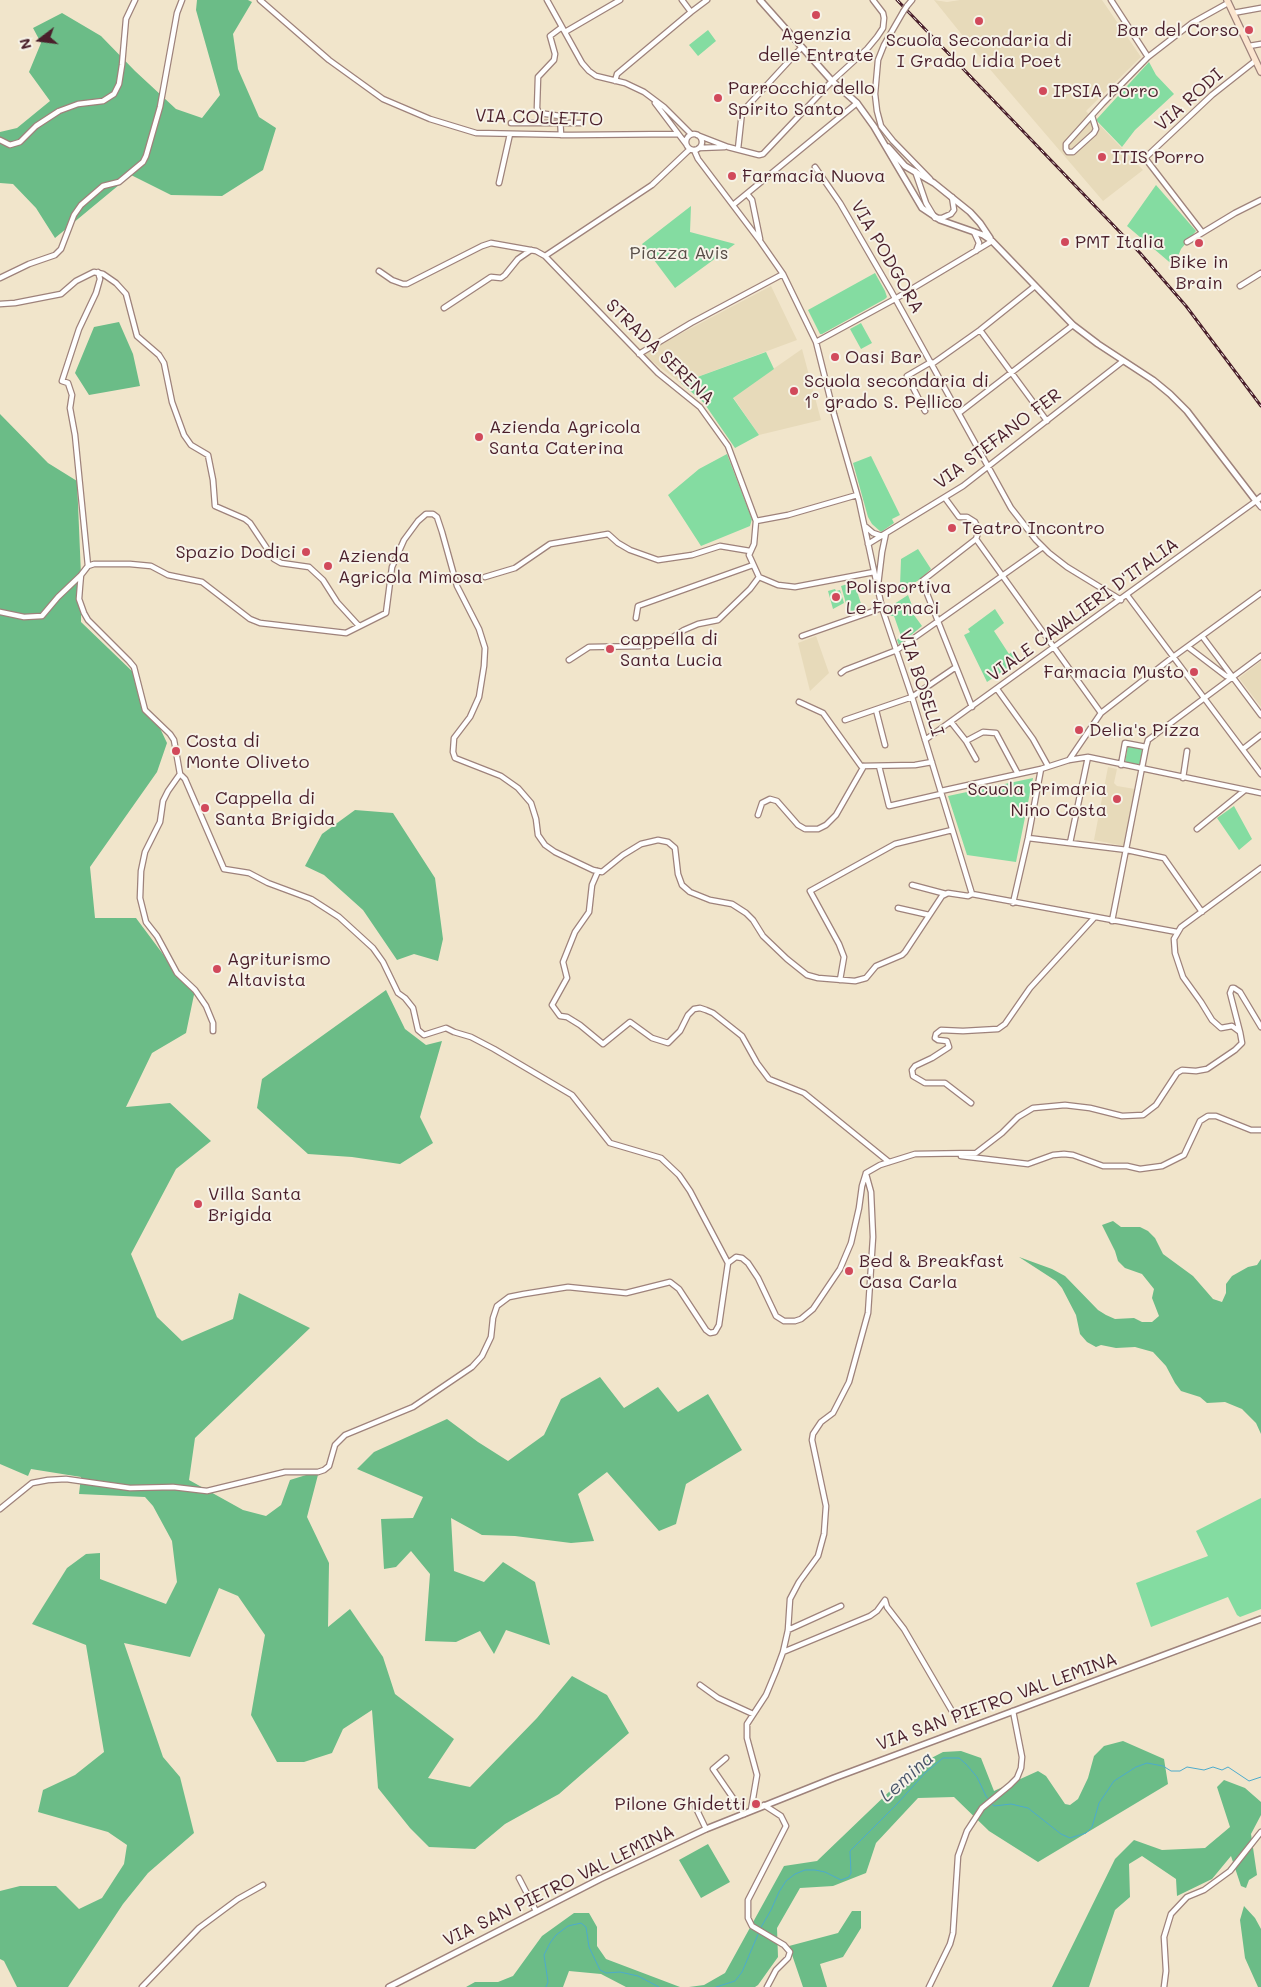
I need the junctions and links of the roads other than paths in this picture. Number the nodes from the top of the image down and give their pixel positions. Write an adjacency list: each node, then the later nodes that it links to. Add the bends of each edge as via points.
1 (135, 0): 38 (street, via 126,20 119,84 114,94 103,101 78,104 59,111 36,126 20,142 10,145)
2 (182, 0): 65 (street, via 160,107 143,162 119,182 103,186 81,206 55,255)
3 (260, 0): 33 (street, VIA COLLETTO, via 329,60 386,101 476,133)
4 (547, 0): 16 (street)
5 (620, 0): 17 (street)
6 (682, 0): 14 (street)
7 (707, 0): 14 (street)
8 (760, 0): 20 (street)
9 (873, 0): 25 (street, via 883,13 884,24 877,37)
10 (912, 0): 43 (street, bridge, via 878,60 875,94 881,126)
11 (1111, 0): 21 (street)
12 (1228, 2): 15 (main road); 21 (street)
13 (1261, 8): 15 (street)
14 (692, 12): 24 (street, via 617,74)
15 (1233, 13): 19 (main road)
16 (562, 26): 17 (street); 30 (street, via 550,36 554,60 538,77 537,108 539,113 558,114)
17 (565, 32): 24 (street, via 589,72)
18 (1261, 44): 19 (street)
19 (1249, 46): 22 (main road)
20 (802, 48): 25 (street); 42 (street, via 742,112)
21 (1148, 57): 28 (street)
22 (1255, 61): 23 (main road); 54 (street, VIA RODI, via 1212,95 1145,158)
23 (1261, 72)
24 (615, 81): 26 (street)
25 (832, 81): 27 (street); 42 (street, via 763,154)
26 (652, 98): 34 (street); 35 (street)
27 (857, 103): 32 (street); 48 (street)
28 (1092, 116): 28 (street, via 1066,144 1068,152 1073,152 1094,133)
29 (511, 123): 30 (street)
30 (561, 123): 31 (street); 36 (street)
31 (581, 123)
32 (873, 125): 45 (street, via 896,158); 52 (street, via 922,208)
33 (510, 134): 36 (street, VIA COLLETTO); 46 (street)
34 (678, 134): 36 (street, VIA COLLETTO); 39 (street)
35 (691, 134): 37 (street); 39 (street)
36 (561, 135)
37 (697, 135): 40 (street); 41 (street, via 702,142)
38 (0, 140)
39 (686, 144): 41 (street)
40 (728, 147): 41 (street); 42 (street)
41 (694, 149): 51 (street, VIA BOSELLI); 60 (street, via 652,185)
42 (738, 149)
43 (908, 159): 45 (street); 47 (street)
44 (815, 167): 68 (street, VIA PODGORA)
45 (915, 173): 47 (street); 52 (street)
46 (500, 182)
47 (934, 182): 49 (street)
48 (747, 194): 51 (street); 55 (street, via 752,200)
49 (952, 197): 52 (street, via 952,214); 56 (street, via 980,223)
50 (1261, 200): 54 (street)
51 (733, 205): 55 (street, VIA BOSELLI)
52 (935, 218): 53 (street)
53 (974, 231): 56 (street); 59 (street, via 979,243)
54 (1202, 232): 57 (street)
55 (760, 240): 64 (street, VIA BOSELLI)
56 (992, 241): 59 (street); 66 (street)
57 (1187, 242)
58 (531, 250): 60 (street, STRADA SERENA); 61 (street, STRADA SERENA, via 491,244 482,246 407,284 392,280); 70 (street, via 518,259 505,276 491,277)
59 (976, 251): 68 (street)
60 (545, 256): 74 (street, STRADA SERENA)
61 (380, 270)
62 (98, 272): 69 (street, via 87,274 61,294); 94 (street, via 100,279 96,293 79,329 62,382 68,383 72,395 70,408); 108 (street, via 123,289 137,336 164,363 170,398 184,435 191,445 208,455 215,506 250,523 274,559 309,567)
63 (1261, 273): 67 (street)
64 (783, 274): 73 (street, VIA BOSELLI); 74 (street)
65 (0, 278)
66 (1034, 286): 71 (street); 72 (street)
67 (1240, 286)
68 (896, 299): 73 (street); 76 (street, VIA PODGORA)
69 (0, 304)
70 (444, 308)
71 (1073, 325): 75 (street); 77 (street)
72 (980, 330): 76 (street); 77 (street)
73 (816, 342): 82 (street, VIA BOSELLI)
74 (639, 354): 86 (street, STRADA SERENA, via 700,407 728,446)
75 (1123, 361): 80 (street, VIA STEFANO FER); 84 (street, via 1153,380 1187,411)
76 (932, 363): 78 (street, via 907,376); 79 (street, VIA PODGORA)
77 (1012, 373): 79 (street); 80 (street)
78 (925, 411)
79 (959, 413): 81 (street, VIA PODGORA)
80 (1047, 420): 81 (street, VIA STEFANO FER)
81 (989, 467): 83 (street, VIA STEFANO FER); 91 (street, VIA PODGORA, via 1011,508)
82 (857, 495): 86 (street); 87 (street, VIA BOSELLI)
83 (945, 498): 88 (street, VIA STEFANO FER); 89 (street, via 959,517 975,522 978,530)
84 (1259, 499): 85 (street); 102 (street, VIALE CAVALIERI D'ITALIA)
85 (1261, 507)
86 (756, 521): 92 (street)
87 (865, 525): 88 (street, via 870,531); 90 (street, VIA BOSELLI)
88 (884, 534): 90 (street, VIA STEFANO FER); 100 (street)
89 (976, 540): 97 (street); 107 (street, via 922,581)
90 (868, 544): 95 (street, VIA BOSELLI)
91 (1043, 547): 97 (street); 103 (street, VIA PODGORA, via 1067,568)
92 (750, 552): 93 (street); 98 (street, via 720,546 692,555 658,560 630,550 608,534 550,544 515,568)
93 (753, 565): 99 (street); 106 (street, via 638,606)
94 (88, 566): 96 (street); 108 (street, via 151,566 168,574 202,582 250,619 260,623 346,633)
95 (874, 572): 99 (street, via 795,587 778,585); 100 (street, VIA BOSELLI)
96 (81, 575): 105 (street, via 42,616); 147 (street, via 79,599 84,613 134,667 145,710 174,740)
97 (1002, 576): 107 (street); 112 (street)
98 (485, 577)
99 (759, 577): 116 (street, via 718,620 698,624 648,646 589,647)
100 (878, 589): 104 (street, VIA BOSELLI)
101 (1261, 593): 110 (street)
102 (1128, 595): 103 (street, VIALE CAVALIERI D'ITALIA); 115 (street)
103 (1121, 600): 112 (street, VIALE CAVALIERI D'ITALIA)
104 (882, 608): 109 (street); 113 (street, VIA BOSELLI)
105 (0, 612)
106 (636, 618)
107 (937, 622): 113 (street); 117 (street)
108 (359, 626): 161 (street, via 386,613 392,567 404,540 418,521 426,514 433,514 439,523 455,580 481,634 485,656 480,697 452,744 452,752 455,758 501,776 518,788 531,803 538,835 545,845)
109 (802, 636)
110 (1202, 636): 111 (street); 119 (street)
111 (1188, 647): 115 (street); 119 (street)
112 (1053, 648): 120 (street, VIALE CAVALIERI D'ITALIA); 126 (street)
113 (897, 650): 118 (street); 121 (street, VIA BOSELLI)
114 (1261, 656): 119 (street)
115 (1173, 657): 122 (street); 126 (street)
116 (569, 660)
117 (956, 667): 121 (street); 124 (street)
118 (841, 673)
119 (1232, 678): 122 (street); 127 (street)
120 (997, 689): 124 (street, VIALE CAVALIERI D'ITALIA); 144 (street)
121 (912, 697): 125 (street); 131 (street, VIA BOSELLI)
122 (1204, 698): 134 (street, via 1148,740); 135 (street)
123 (799, 702): 142 (street, via 823,713 856,762)
124 (972, 707): 129 (street, VIALE CAVALIERI D'ITALIA)
125 (876, 710): 128 (street); 133 (street)
126 (1101, 713): 139 (street)
127 (1261, 715)
128 (845, 720)
129 (951, 722): 131 (street, VIALE CAVALIERI D'ITALIA); 132 (street)
130 (1261, 735): 135 (street)
131 (925, 740): 140 (street, VIA BOSELLI)
132 (966, 741): 138 (street); 148 (street, via 983,732 996,733)
133 (885, 745)
134 (1146, 747): 141 (street, via 1125,744); 146 (street)
135 (1243, 749): 149 (street)
136 (1187, 751): 150 (street)
137 (1088, 757): 139 (street); 141 (street); 158 (street)
138 (976, 760)
139 (1069, 760): 144 (street)
140 (932, 762): 143 (street); 152 (street, VIA BOSELLI)
141 (1121, 765): 146 (street)
142 (864, 766): 143 (street); 154 (street, via 836,815 818,829 805,829 798,825 776,801 770,799 762,803)
143 (879, 766): 152 (street, via 890,806)
144 (1048, 766): 145 (street)
145 (1040, 768): 148 (street); 157 (street)
146 (1143, 770): 150 (street); 159 (street)
147 (180, 774): 174 (street, via 166,796 160,822 145,852 140,898 146,922 177,973 206,1006 214,1023); 181 (street, via 224,869 249,873 268,884 311,899 339,917 373,948 398,994 413,1008 418,1030 424,1035 446,1028 471,1037 572,1095 610,1144 661,1158 690,1191)
148 (1018, 774): 152 (street)
149 (1261, 774)
150 (1183, 778): 151 (street)
151 (1245, 790): 153 (street); 155 (street)
152 (941, 792): 156 (street, VIA BOSELLI)
153 (1261, 793)
154 (758, 815)
155 (1197, 829)
156 (952, 830): 164 (street, VIA BOSELLI); 172 (street, via 895,844 810,891 844,957)
157 (1028, 838): 158 (street); 165 (street)
158 (1070, 843): 159 (street)
159 (1127, 850): 167 (street, via 1166,860); 170 (street)
160 (1261, 868): 167 (street)
161 (598, 871): 172 (street, via 602,872 640,844 658,840 668,842 675,848 682,885 690,892 732,904 746,913 763,936 808,975); 179 (street, via 592,885 589,912 563,962 567,978 552,1005 560,1016 580,1025 603,1044 630,1022 652,1038 668,1043 694,1009 706,1010 742,1036 769,1079 804,1093)
162 (912, 885): 163 (street)
163 (946, 894): 164 (street); 168 (street)
164 (972, 894): 165 (street)
165 (1013, 903): 169 (street)
166 (898, 908): 168 (street)
167 (1202, 912): 171 (street)
168 (929, 915): 172 (street, via 902,955 876,966 866,978)
169 (1094, 918): 170 (street); 176 (street, via 1030,988 1005,1024 998,1029 941,1030 935,1038 947,1041 948,1047 912,1070 913,1076 925,1083 945,1083)
170 (1112, 921): 171 (street)
171 (1177, 932): 175 (street, via 1175,953 1188,985 1216,1025 1222,1028 1232,1026)
172 (840, 980)
173 (1261, 1027): 175 (street, via 1240,992 1232,988 1230,993)
174 (213, 1031)
175 (1240, 1032): 178 (street, via 1240,1046 1207,1069 1177,1073 1156,1105 1143,1115 1122,1116 1065,1105 1034,1108 1018,1117 976,1153)
176 (971, 1103)
177 (1261, 1130): 178 (street, via 1251,1130 1208,1116 1200,1121 1184,1155 1162,1166 1140,1169 1103,1166 1064,1154 1028,1164)
178 (956, 1154): 179 (street, via 923,1153)
179 (889, 1162): 180 (street)
180 (866, 1173): 181 (street, via 851,1243 840,1269 819,1301 801,1319 790,1323 780,1319 771,1308 758,1278 742,1258 736,1257); 185 (street, via 871,1192 873,1237 868,1313 849,1382 833,1413 813,1434 826,1506 824,1534 818,1556 790,1599)
181 (728, 1264): 182 (street, via 719,1325 715,1332 706,1330 679,1289 670,1282 626,1293 568,1288 541,1290 501,1302 493,1318 487,1346 472,1367 413,1407 345,1435 335,1444 329,1466 324,1470 285,1472 207,1491 48,1480 32,1483)
182 (0, 1509)
183 (841, 1606): 185 (street)
184 (1261, 1619): 188 (street, VIA SAN PIETRO VAL LEMINA)
185 (788, 1630): 186 (street)
186 (783, 1652): 189 (street, via 766,1695); 190 (street, via 870,1616 886,1600 887,1607 904,1628)
187 (700, 1686): 189 (street)
188 (1013, 1711): 192 (street, VIA SAN PIETRO VAL LEMINA); 204 (street, via 1022,1762 1017,1778 982,1808 967,1830 958,1856 953,1933)
189 (753, 1714): 194 (street, via 746,1728 757,1776)
190 (956, 1718)
191 (726, 1758): 195 (street, via 713,1769)
192 (764, 1805): 194 (street, VIA SAN PIETRO VAL LEMINA); 203 (street, via 781,1816 786,1826 748,1900 748,1918 752,1926 790,1952)
193 (695, 1806): 196 (street)
194 (751, 1810): 195 (street, VIA SAN PIETRO VAL LEMINA)
195 (744, 1814): 196 (street, VIA SAN PIETRO VAL LEMINA)
196 (706, 1829): 200 (street, VIA SAN PIETRO VAL LEMINA)
197 (1261, 1832): 205 (street, via 1230,1871 1188,1897 1170,1914 1164,1937)
198 (518, 1878): 200 (street)
199 (263, 1885): 201 (street, via 238,1898 199,1928)
200 (536, 1910): 202 (street, VIA SAN PIETRO VAL LEMINA)
201 (142, 1987)
202 (389, 1987)
203 (767, 1987)
204 (929, 1987)
205 (1164, 1987)

